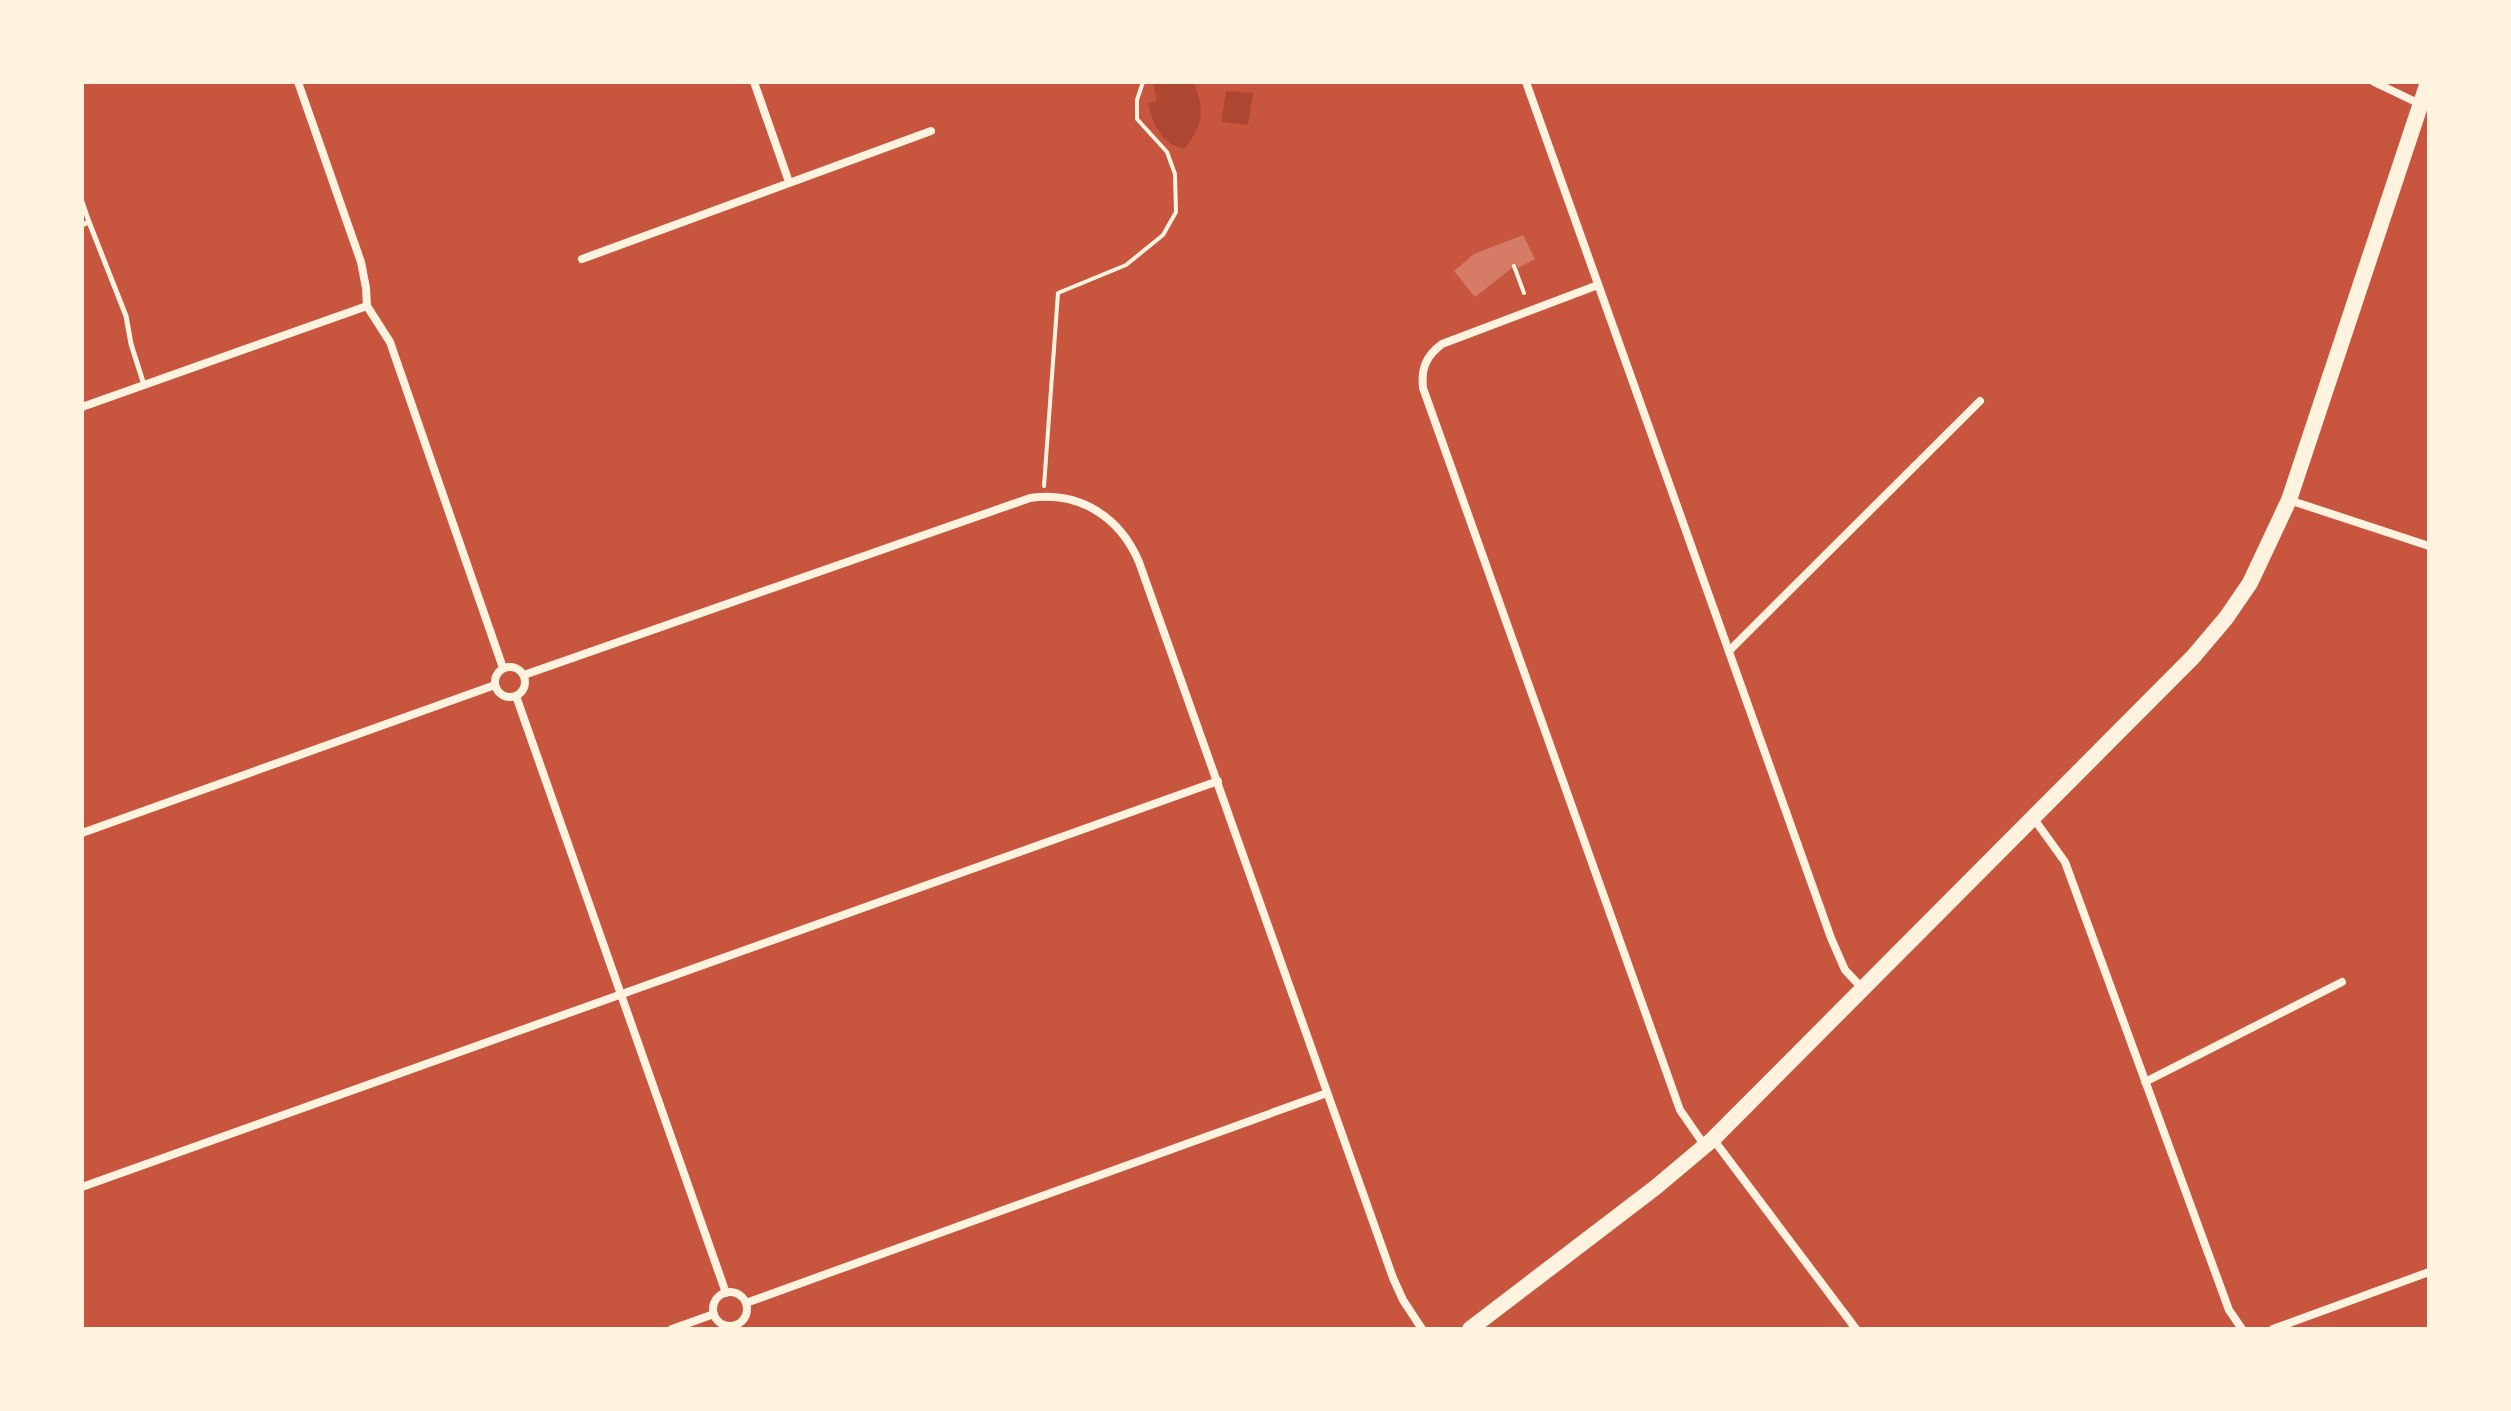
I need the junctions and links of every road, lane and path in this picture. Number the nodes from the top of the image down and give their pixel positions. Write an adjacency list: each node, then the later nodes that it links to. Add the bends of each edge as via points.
1 (298, 82): 17 (street, via 361,262)
2 (754, 82): 9 (street)
3 (1143, 82): 21 (path, via 1137,119 1167,152 1175,174 1176,212 1163,235 1126,265 1058,293)
4 (1526, 82): 15 (street)
5 (2374, 82): 7 (street)
6 (2428, 82): 7 (main road)
7 (2421, 104): 22 (main road)
8 (931, 131): 9 (street)
9 (789, 182): 13 (street)
10 (82, 202): 11 (lane)
11 (89, 222): 12 (lane); 18 (lane, via 126,316)
12 (82, 225)
13 (582, 259)
14 (1514, 266): 16 (path)
15 (1598, 285): 24 (street); 37 (street, via 1442,344 1425,362 1423,388 1680,1110)
16 (1524, 293)
17 (367, 306): 18 (street); 25 (street, via 390,342)
18 (144, 385): 20 (street)
19 (1980, 401): 24 (street)
20 (82, 407)
21 (1043, 496): 26 (street); 29 (street, via 1089,506 1123,532 1133,548)
22 (2289, 500): 23 (street); 30 (main road, via 2250,583 2226,618)
23 (2429, 546)
24 (1729, 651): 33 (street, via 1838,957)
25 (503, 668): 26 (street, via 515,667); 27 (street)
26 (524, 675): 28 (street, via 525,685)
27 (495, 685): 28 (street, via 505,697); 31 (street)
28 (516, 696): 34 (street)
29 (1218, 781): 34 (street); 36 (street)
30 (2034, 819): 33 (main road); 35 (street, via 2065,862)
31 (82, 833)
32 (2342, 982): 35 (street)
33 (1864, 990): 37 (main road)
34 (622, 994): 38 (street); 40 (street)
35 (2145, 1082): 48 (street, via 2229,1310)
36 (1327, 1093): 41 (street); 45 (street, via 1393,1278)
37 (1709, 1143): 46 (main road); 47 (street)
38 (82, 1187)
39 (2429, 1272): 49 (street)
40 (726, 1293): 41 (street, via 740,1295); 42 (street, via 715,1301)
41 (746, 1303): 43 (street)
42 (714, 1314): 43 (street, via 726,1325); 44 (street)
43 (738, 1326)
44 (672, 1329)
45 (1422, 1329)
46 (1470, 1329)
47 (1856, 1329)
48 (2242, 1329)
49 (2273, 1329)

